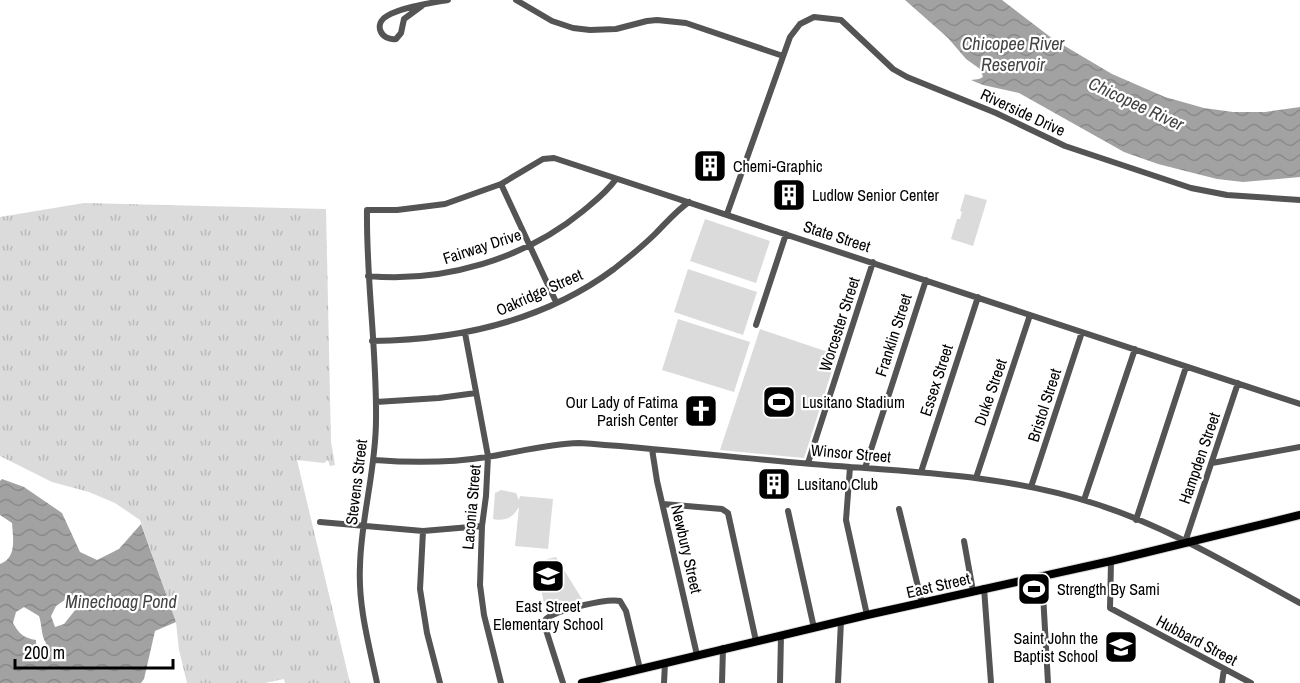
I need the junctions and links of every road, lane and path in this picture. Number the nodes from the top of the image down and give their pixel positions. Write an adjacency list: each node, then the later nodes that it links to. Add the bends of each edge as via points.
1 (448, 0): 3 (street)
2 (516, 0): 4 (street, via 573,28 616,29 646,21 672,21)
3 (423, 5): 3 (street, via 385,17 379,30 383,36 396,39 404,19)
4 (783, 56): 7 (street, Riverside Drive, via 800,24 814,17 840,20 893,69 1065,146 1191,188 1227,195); 10 (street, Riverside Drive)
5 (616, 179): 6 (street, State Street, via 549,157); 8 (street, State Street); 12 (street, Fairway Drive, via 576,217)
6 (501, 184): 9 (street, State Street, via 432,207); 12 (street)
7 (1300, 200)
8 (689, 202): 10 (street, State Street); 17 (street, Oakridge Street, via 613,270)
9 (367, 210): 14 (street, Stevens Street)
10 (727, 214): 11 (street, State Street)
11 (786, 234): 13 (street, State Street); 19 (street)
12 (530, 245): 14 (street, Fairway Drive, via 444,273); 17 (street)
13 (873, 262): 15 (street, State Street); 33 (street, Worcester Street)
14 (368, 276): 22 (street, Stevens Street)
15 (926, 280): 16 (street, State Street); 36 (street, Franklin Street)
16 (978, 297): 18 (street, State Street); 37 (street, Essex Street)
17 (556, 302): 21 (street, Oakridge Street, via 525,317)
18 (1030, 315): 20 (street, State Street); 38 (street, Duke Street)
19 (756, 326)
20 (1082, 332): 23 (street, State Street); 39 (street, Bristol Street)
21 (465, 333): 22 (street, Oakridge Street); 26 (street, Laconia Street)
22 (372, 341): 27 (street, Stevens Street)
23 (1135, 349): 24 (street, State Street); 40 (street)
24 (1186, 366): 25 (street, State Street); 45 (street)
25 (1238, 383): 28 (street, State Street); 34 (street, Hampden Street)
26 (476, 393): 27 (street); 31 (street, Laconia Street)
27 (376, 402): 32 (street, Stevens Street)
28 (1300, 404)
29 (1300, 447): 34 (street)
30 (652, 449): 31 (street, Winsor Street, via 568,443); 33 (street, Winsor Street); 41 (street, Newbury Street)
31 (488, 456): 32 (street, Winsor Street, via 418,463); 47 (street, Laconia Street)
32 (375, 460): 48 (street, Stevens Street)
33 (808, 463): 35 (street, Winsor Street)
34 (1212, 464): 51 (street, Hampden Street)
35 (850, 467): 36 (street, Winsor Street); 58 (street, via 846,520)
36 (865, 468): 37 (street, Winsor Street)
37 (921, 472): 38 (street, Winsor Street)
38 (976, 478): 39 (street, Winsor Street)
39 (1031, 487): 40 (street, Winsor Street)
40 (1084, 500): 45 (street, Winsor Street)
41 (663, 504): 62 (street, via 722,509 728,513); 64 (street, Newbury Street)
42 (899, 508): 56 (street)
43 (788, 511): 60 (street)
44 (1300, 515): 51 (main road, East Street)
45 (1136, 520): 51 (street, Winsor Street)
46 (320, 522): 48 (street)
47 (482, 526): 49 (street); 71 (street, Laconia Street, via 480,585)
48 (364, 527): 49 (street); 69 (street, Stevens Street, via 361,598)
49 (423, 531): 70 (street, via 420,589)
50 (964, 541): 55 (street)
51 (1185, 542): 52 (main road, East Street); 57 (street, Winsor Street)
52 (1112, 561): 53 (main road, East Street); 67 (street, Hubbard Street, via 1110,608)
53 (1042, 576): 54 (main road, East Street); 79 (street)
54 (984, 588): 55 (main road, East Street); 78 (street)
55 (973, 591): 56 (main road, East Street)
56 (921, 603): 58 (main road, East Street)
57 (1300, 603)
58 (867, 615): 59 (main road, East Street)
59 (841, 621): 60 (main road, East Street); 77 (street)
60 (814, 628): 61 (main road, East Street)
61 (781, 636): 62 (main road, East Street); 76 (street)
62 (756, 641): 63 (main road, East Street)
63 (723, 648): 64 (main road, East Street); 75 (street)
64 (697, 655): 65 (main road, East Street)
65 (666, 663): 66 (main road, East Street); 74 (street)
66 (640, 669): 68 (main road, East Street); 72 (street, via 626,611 620,601 609,600 557,612 546,619)
67 (1224, 669): 80 (street); 81 (street, Hubbard Street)
68 (607, 680): 73 (main road, East Street)
69 (377, 683)
70 (440, 683)
71 (501, 683)
72 (563, 683)
73 (582, 683)
74 (664, 683)
75 (722, 683)
76 (780, 683)
77 (838, 683)
78 (991, 683)
79 (1048, 683)
80 (1222, 683)
81 (1251, 683)

